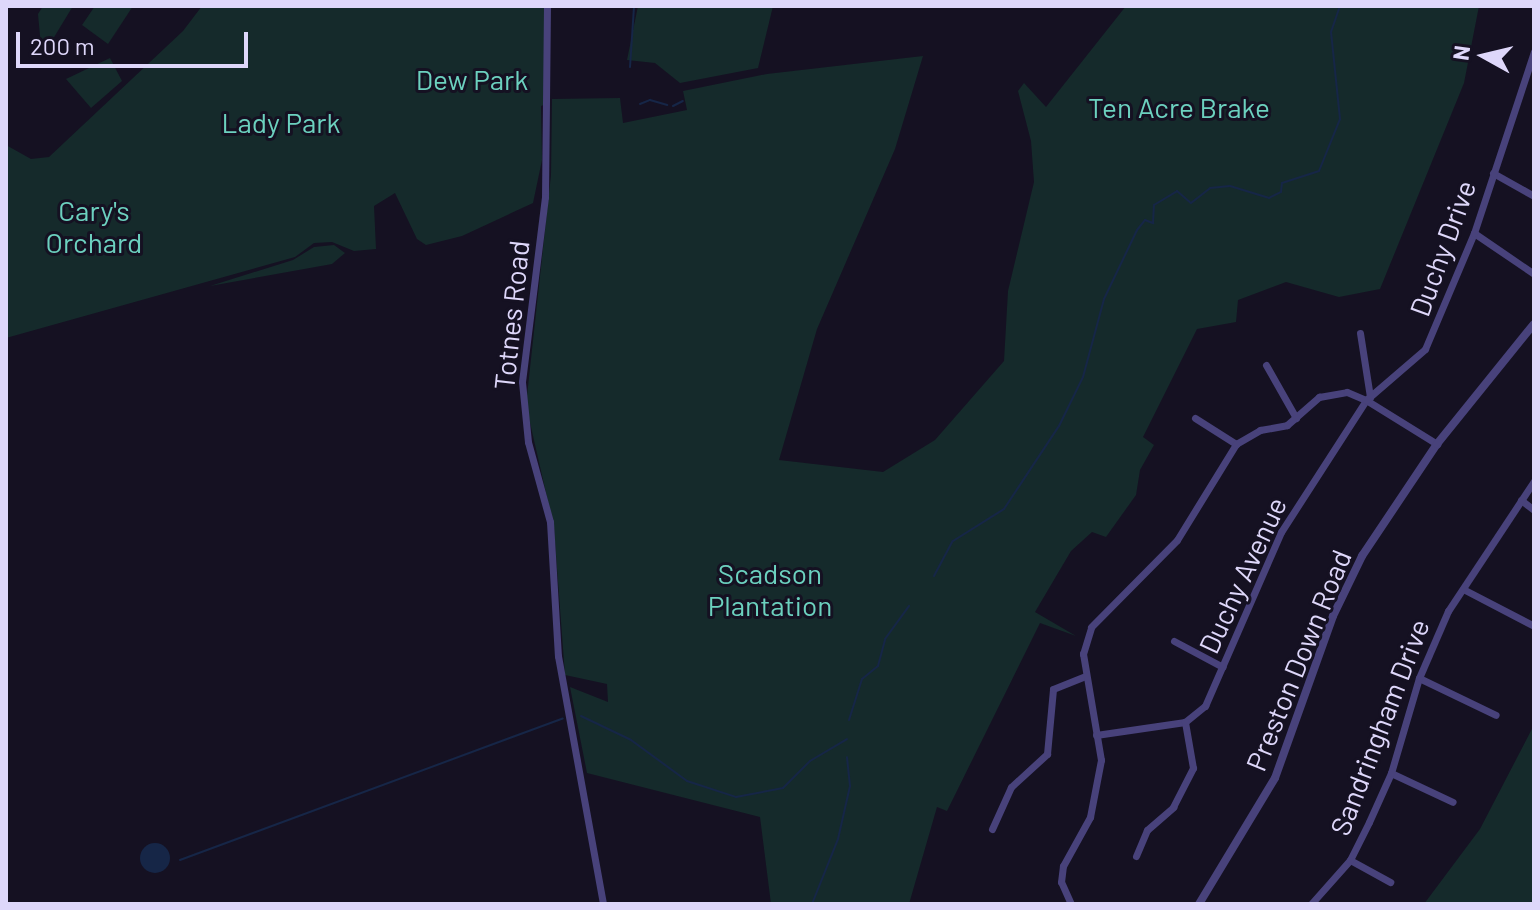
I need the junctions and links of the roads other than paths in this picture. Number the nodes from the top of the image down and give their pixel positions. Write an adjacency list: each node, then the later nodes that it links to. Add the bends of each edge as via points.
1 (547, 6): 34 (street, Totnes Road, via 548,163 522,382 528,442 549,514 558,656)
2 (1534, 52): 3 (street, Duchy Drive)
3 (1530, 85): 4 (street, Duchy Drive)
4 (1493, 173): 5 (street); 6 (street, Duchy Drive)
5 (1534, 196)
6 (1474, 233): 7 (street); 11 (street, Duchy Drive, via 1435,335)
7 (1534, 274)
8 (1534, 324): 15 (street, Preston Down Road)
9 (1360, 333): 11 (street)
10 (1266, 365): 13 (street)
11 (1368, 398): 13 (street, via 1347,392 1319,397); 15 (street); 22 (street, Duchy Avenue, via 1281,532)
12 (1195, 418): 14 (street)
13 (1296, 418): 14 (street)
14 (1236, 444): 23 (street, via 1177,540 1091,627 1083,654)
15 (1437, 444): 36 (street, Preston Down Road, via 1352,575 1275,778)
16 (1534, 481): 17 (street, Sandringham Drive)
17 (1521, 500): 18 (street); 19 (street, Sandringham Drive)
18 (1534, 510)
19 (1463, 589): 20 (street); 24 (street, Sandringham Drive)
20 (1534, 626)
21 (1174, 641): 22 (street)
22 (1223, 667): 26 (street, Duchy Avenue, via 1215,691)
23 (1085, 676): 27 (street); 30 (street, via 1053,689 1047,754 1011,787)
24 (1419, 678): 25 (street); 28 (street, Sandringham Drive)
25 (1496, 715)
26 (1185, 722): 27 (street); 31 (street, via 1193,768 1173,807 1147,830)
27 (1096, 735): 35 (street, via 1101,760 1096,794 1090,817 1068,852 1061,882)
28 (1391, 773): 29 (street); 32 (street, Sandringham Drive)
29 (1453, 802)
30 (992, 829)
31 (1136, 856)
32 (1350, 860): 33 (street); 37 (street, Sandringham Drive, via 1324,896)
33 (1390, 882)
34 (603, 904)
35 (1071, 904)
36 (1199, 904)
37 (1311, 904)

